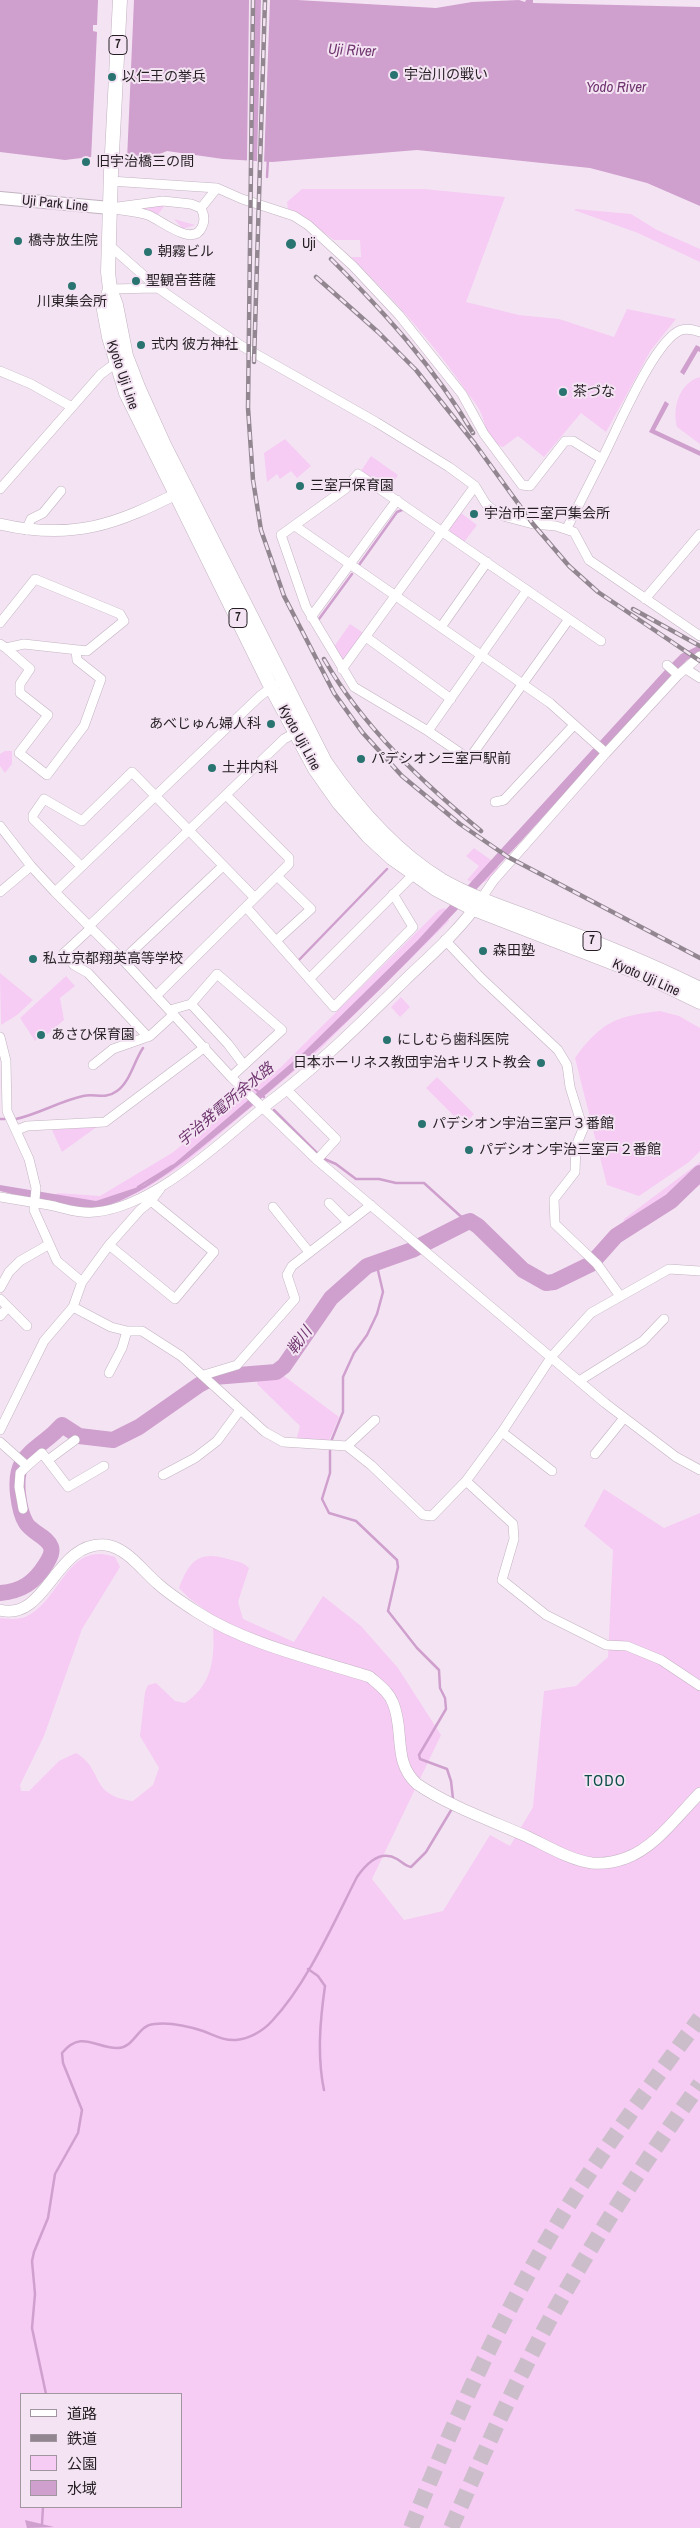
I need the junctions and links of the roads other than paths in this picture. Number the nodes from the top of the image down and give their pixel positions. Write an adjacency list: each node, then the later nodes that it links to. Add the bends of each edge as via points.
1 (120, 0): 2 (main road, Kyoto Uji Line / 7)
2 (110, 177): 3 (street); 5 (main road, Kyoto Uji Line / 7)
3 (217, 188): 6 (street); 16 (street, via 242,200 294,216 353,266 399,315 462,394 484,434 522,485 530,486 565,441 573,441)
4 (0, 198): 5 (main road, Uji Park Line)
5 (110, 208): 6 (street, via 179,201); 6 (street, via 149,216 188,235 198,233 203,225); 7 (main road, Kyoto Uji Line / 7)
6 (201, 208)
7 (108, 245): 8 (street); 11 (main road, Kyoto Uji Line / 7)
8 (141, 274): 9 (street, via 142,283); 10 (street)
9 (138, 287): 10 (street); 11 (street)
10 (158, 288): 17 (street, via 240,344 376,422)
11 (110, 290): 13 (main road, Kyoto Uji Line / 7, via 104,310); 20 (main road, Kyoto Uji Line / 7, via 126,356)
12 (700, 332): 16 (street, via 683,330 676,333 652,360)
13 (116, 363): 15 (street, via 101,374); 20 (main road, Kyoto Uji Line / 7, via 126,393)
14 (0, 371): 15 (street)
15 (72, 407): 18 (street)
16 (602, 459): 24 (street)
17 (475, 486): 24 (street, via 486,504 499,515); 26 (street)
18 (0, 488)
19 (61, 491): 25 (street, via 43,513 31,519)
20 (182, 491): 25 (street, via 126,518 98,527 65,532); 49 (main road, Kyoto Uji Line / 7)
21 (397, 500): 23 (street, via 358,474 345,489); 26 (street); 29 (street)
22 (0, 524): 25 (street)
23 (295, 526): 29 (street); 33 (street, via 281,535)
24 (567, 528): 32 (street, via 574,532 589,560)
25 (26, 530)
26 (442, 532): 28 (street); 31 (street)
27 (700, 534): 32 (street)
28 (487, 562): 30 (street); 36 (street)
29 (351, 565): 31 (street); 33 (street)
30 (527, 590): 34 (street); 42 (street)
31 (396, 596): 36 (street); 38 (street)
32 (645, 599): 37 (street)
33 (311, 617): 45 (street)
34 (569, 619): 39 (street); 50 (street)
35 (0, 623): 41 (street, via 35,579 120,614 124,621 87,651)
36 (441, 627): 42 (street)
37 (700, 636)
38 (366, 637): 45 (street); 51 (street)
39 (601, 640)
40 (3, 646): 41 (street, via 24,644); 41 (street, via 30,669 20,684 20,693 48,715 20,753 47,775 84,726 101,679 77,660)
41 (76, 650)
42 (482, 655): 50 (street); 51 (street)
43 (700, 656): 46 (street)
44 (668, 666): 47 (street)
45 (342, 669): 53 (street, via 354,687)
46 (686, 669): 47 (street); 48 (street)
47 (677, 674): 55 (street)
48 (700, 678)
49 (278, 684): 54 (main road, Kyoto Uji Line / 7); 57 (street); 68 (main road, Kyoto Uji Line / 7, via 345,791 392,842)
50 (523, 684): 52 (street); 53 (street, via 469,758)
51 (451, 699): 53 (street)
52 (574, 724): 55 (street); 58 (street, via 504,800)
53 (428, 731)
54 (296, 733): 56 (street, via 284,740); 64 (main road, Kyoto Uji Line / 7, via 315,769 339,803 368,836)
55 (605, 752): 71 (street)
56 (226, 795): 60 (street); 65 (street, via 289,858 289,864)
57 (155, 796): 60 (street); 62 (street); 62 (street, via 132,772 82,821 44,799 33,819)
58 (495, 802)
59 (0, 826): 61 (street)
60 (188, 830): 63 (street); 73 (street)
61 (31, 866): 66 (street); 67 (street)
62 (81, 866): 67 (street)
63 (223, 866): 70 (street); 76 (street)
64 (414, 874): 68 (main road, Kyoto Uji Line / 7); 69 (street)
65 (277, 876): 70 (street); 74 (street, via 311,909)
66 (0, 892)
67 (55, 892): 73 (street)
68 (454, 893): 71 (main road, Kyoto Uji Line / 7)
69 (393, 894): 77 (street); 77 (street, via 413,927 380,961 334,1007)
70 (255, 898): 72 (street)
71 (474, 902): 75 (street); 78 (main road, Kyoto Uji Line / 7, via 630,957); 80 (main road, Kyoto Uji Line / 7)
72 (246, 907): 74 (street); 79 (street)
73 (90, 927): 76 (street); 84 (street, via 64,953 74,965 88,973)
74 (277, 940): 77 (street)
75 (446, 940): 89 (street, via 360,1025); 109 (street, via 481,978 558,1050 567,1065 583,1129 576,1146 575,1172 554,1199 555,1224 595,1261)
76 (123, 960): 79 (street)
77 (309, 979)
78 (700, 989)
79 (156, 996): 82 (street)
80 (700, 1002)
81 (191, 1004): 82 (street); 86 (street); 86 (street, via 217,974 282,1030)
82 (172, 1012): 84 (street); 85 (street)
83 (0, 1037): 91 (street, via 6,1061)
84 (148, 1037): 87 (street, via 113,1049)
85 (205, 1047): 88 (street); 92 (street, via 105,1122 27,1126)
86 (243, 1064): 88 (street)
87 (93, 1065)
88 (231, 1077): 90 (street)
89 (287, 1090): 90 (street); 93 (street, via 336,1139)
90 (260, 1106): 93 (street); 94 (street)
91 (4, 1111): 92 (street)
92 (17, 1130): 97 (street, via 36,1188)
93 (319, 1157): 99 (street)
94 (161, 1187): 96 (street); 97 (street, via 117,1208 94,1212)
95 (0, 1197): 97 (street)
96 (151, 1201): 103 (street); 103 (street, via 214,1252 175,1299)
97 (34, 1202): 102 (street, via 34,1210)
98 (329, 1203): 101 (street)
99 (371, 1204): 101 (street); 117 (street)
100 (273, 1207): 104 (street)
101 (348, 1222): 104 (street)
102 (48, 1244): 107 (street, via 58,1261); 108 (street, via 20,1261)
103 (109, 1245): 107 (street)
104 (309, 1252): 119 (street, via 292,1266 287,1275 295,1300 237,1365)
105 (697, 1271): 106 (street); 109 (street, via 669,1269)
106 (700, 1278)
107 (82, 1282): 111 (street)
108 (0, 1288)
109 (620, 1296): 117 (street, via 591,1313)
110 (0, 1299): 112 (street)
111 (73, 1307): 116 (street, via 111,1327); 124 (street, via 44,1341)
112 (8, 1308): 113 (street); 115 (street)
113 (0, 1316)
114 (664, 1319): 120 (street, via 643,1341)
115 (27, 1326)
116 (128, 1331): 118 (street); 119 (street, via 142,1330 182,1356)
117 (552, 1356): 120 (street); 125 (street)
118 (109, 1373)
119 (207, 1379): 121 (street)
120 (580, 1381): 122 (street)
121 (240, 1410): 128 (street, via 265,1432 283,1442); 135 (street, via 217,1441 196,1458)
122 (624, 1418): 129 (street); 133 (street)
123 (375, 1420): 128 (street)
124 (0, 1430)
125 (502, 1432): 134 (street); 136 (street)
126 (75, 1440): 130 (street)
127 (0, 1442): 131 (street)
128 (347, 1446): 136 (street, via 423,1515 432,1516)
129 (594, 1454)
130 (48, 1460): 131 (street, via 42,1452); 132 (street, via 68,1487)
131 (24, 1463): 137 (street, via 19,1487)
132 (104, 1466)
133 (700, 1470)
134 (552, 1471)
135 (163, 1474)
136 (466, 1480): 139 (street, via 512,1524 514,1539 502,1580 546,1615 606,1645 627,1646 662,1660)
137 (23, 1509)
138 (0, 1610): 140 (street, via 12,1612 28,1606 74,1552 94,1545 120,1550 169,1593 224,1628 370,1677 393,1701 400,1752 408,1774 423,1788 563,1853 591,1862 610,1863 628,1858 660,1835)
139 (700, 1686)
140 (700, 1793)

